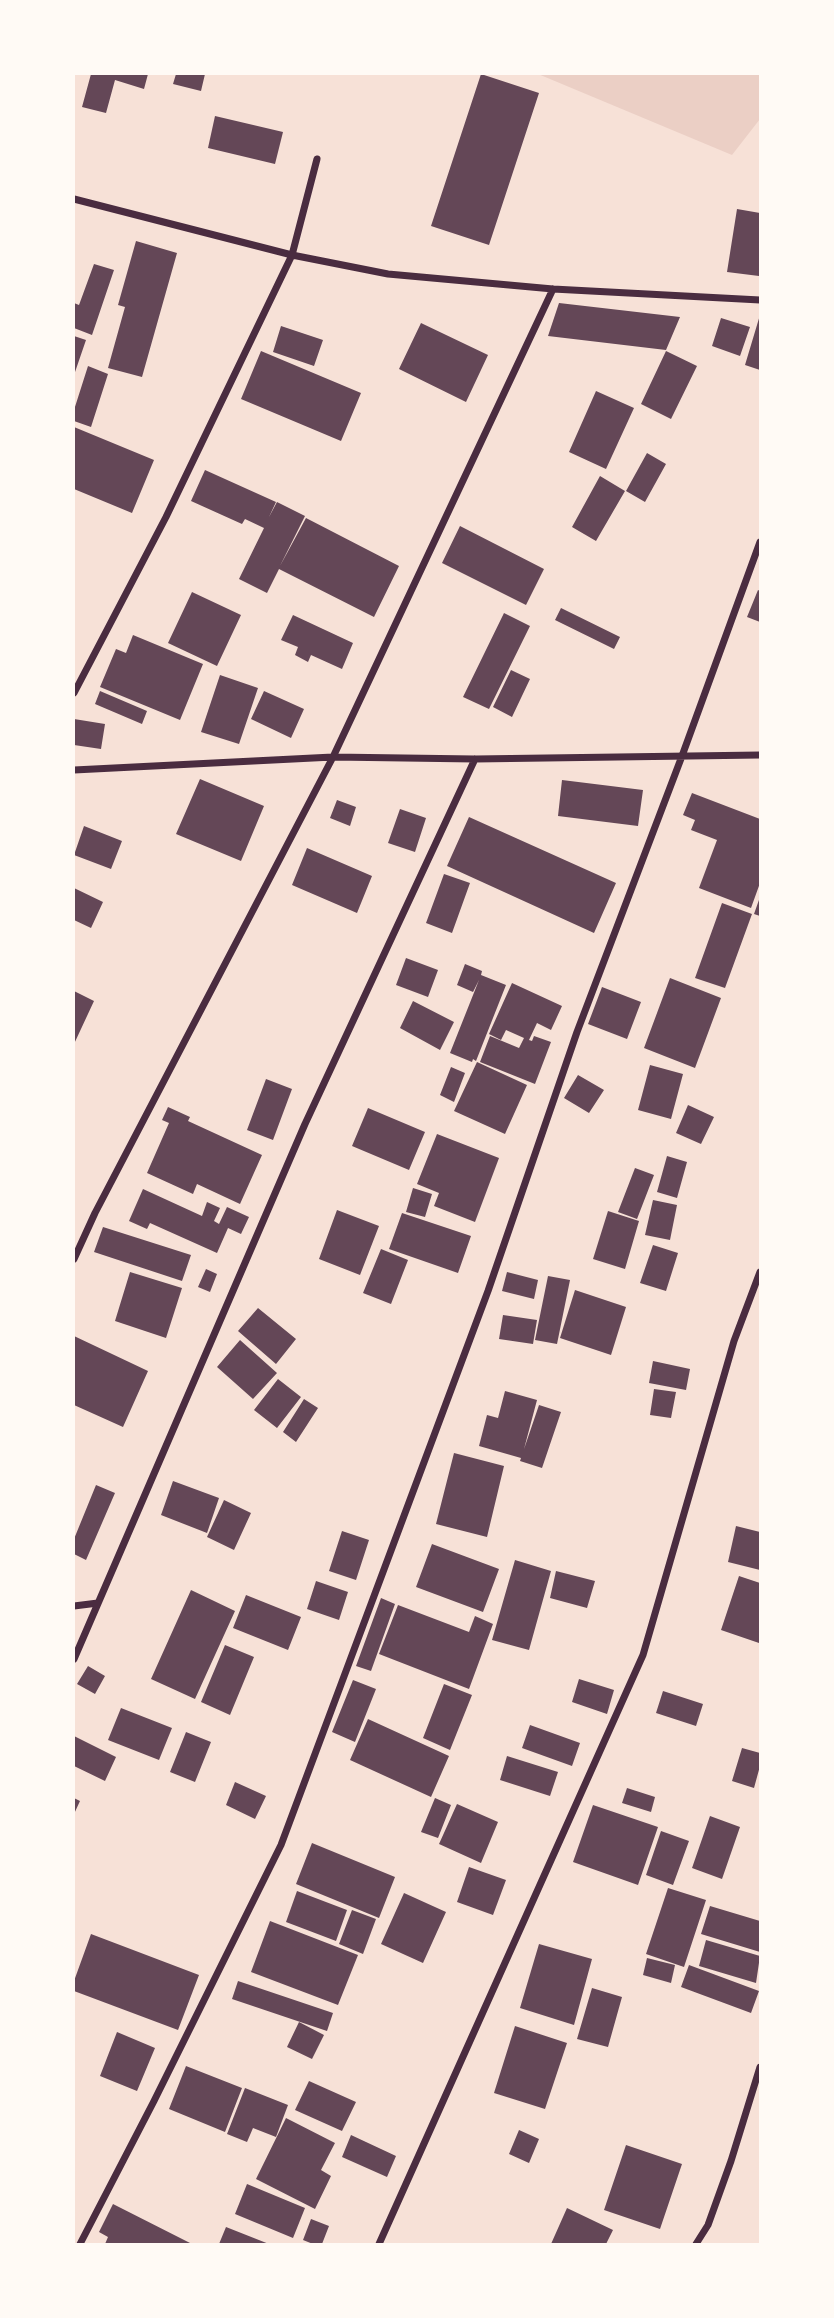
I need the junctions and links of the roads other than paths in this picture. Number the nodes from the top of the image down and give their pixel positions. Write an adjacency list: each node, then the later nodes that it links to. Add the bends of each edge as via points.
1 (317, 159): 3 (street)
2 (74, 199): 3 (street)
3 (292, 255): 4 (street, via 388,274); 7 (street, via 166,517)
4 (553, 289): 5 (street); 10 (street)
5 (761, 300)
6 (761, 542): 9 (street)
7 (74, 693)
8 (761, 755): 9 (street)
9 (682, 756): 11 (street); 19 (street, via 281,1845)
10 (333, 757): 11 (street); 12 (street); 13 (street)
11 (475, 759): 15 (street, via 306,1124)
12 (74, 771)
13 (74, 1259)
14 (761, 1272): 20 (street, via 734,1341 643,1655)
15 (98, 1603): 16 (street); 17 (street)
16 (74, 1606)
17 (74, 1658)
18 (761, 2067): 21 (street, via 712,2212)
19 (80, 2245)
20 (379, 2245)
21 (696, 2245)

